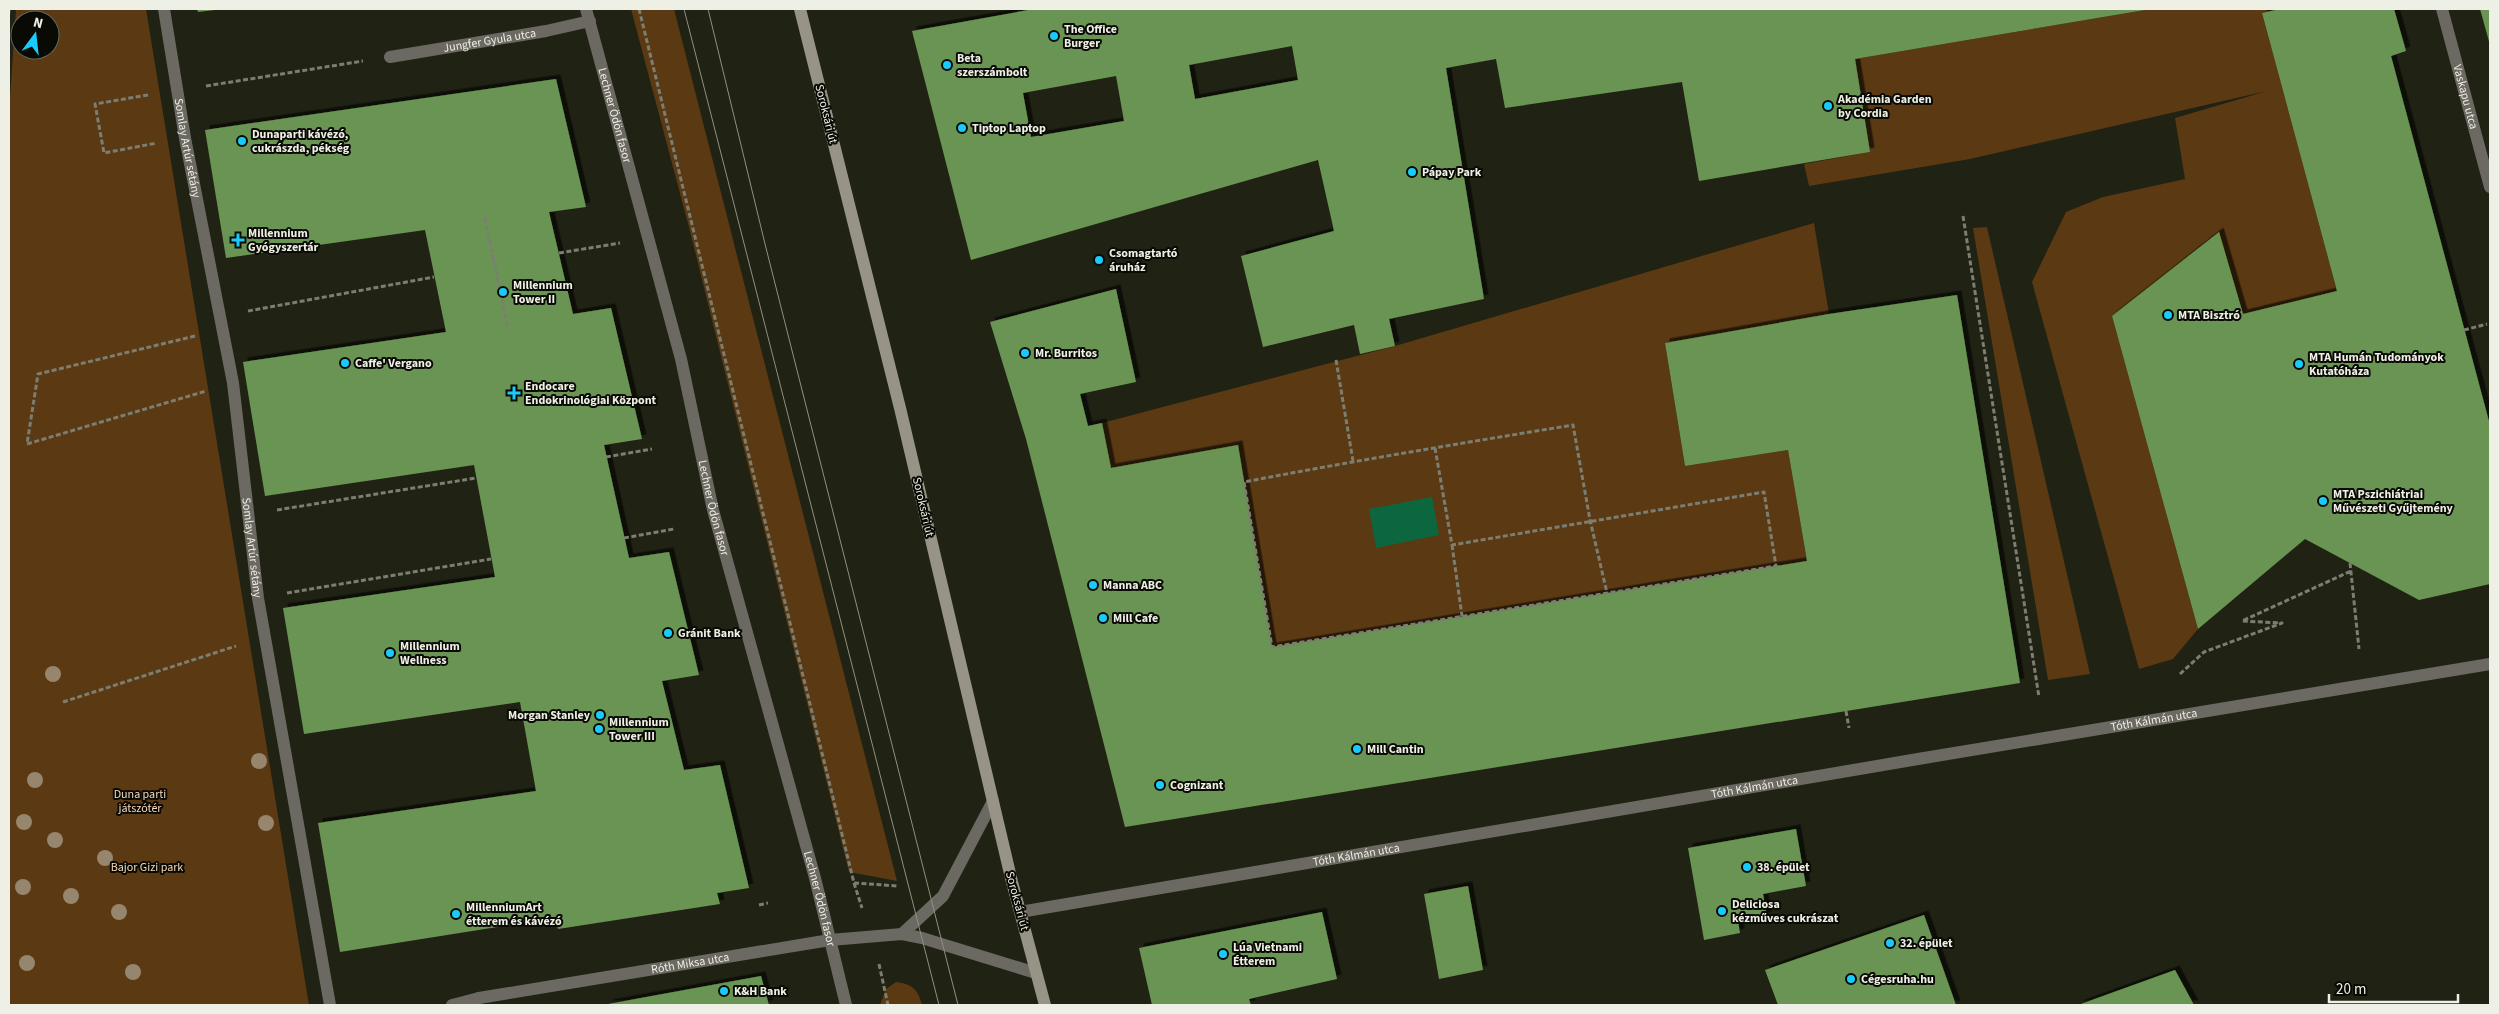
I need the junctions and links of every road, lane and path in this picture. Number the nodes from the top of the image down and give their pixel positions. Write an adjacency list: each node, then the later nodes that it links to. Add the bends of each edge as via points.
1 (164, 9): 7 (street, Somlay Artúr sétány)
2 (639, 9): 46 (path, via 854,883)
3 (800, 9): 45 (main road, Soroksári út)
4 (2442, 9): 9 (street, Vaskapu utca)
5 (588, 15): 6 (street, Jungfer Gyula utca, via 546,31); 12 (street, Lechner Ödön fasor)
6 (390, 56): 7 (path, Somlay Artúr sétány)
7 (178, 90): 8 (street, Somlay Artúr sétány); 8 (path, via 95,104 104,153)
8 (185, 138): 15 (street, Somlay Artúr sétány)
9 (2490, 186)
10 (1963, 216): 41 (path)
11 (485, 218): 17 (path)
12 (647, 237): 13 (path); 51 (street, Lechner Ödön fasor, via 681,359 713,510)
13 (559, 253)
14 (434, 276): 15 (path)
15 (223, 323): 20 (street, Somlay Artúr sétány); 20 (path, via 38,374 27,444)
16 (2487, 324): 18 (path)
17 (508, 329)
18 (2464, 330)
19 (1336, 360): 24 (path)
20 (233, 383): 26 (street, Somlay Artúr sétány)
21 (1435, 448): 24 (path); 27 (path, via 1574,425); 30 (path)
22 (652, 450): 23 (path)
23 (606, 457)
24 (1353, 462): 36 (path, via 1244,482 1272,647)
25 (476, 478): 26 (path)
26 (246, 515): 35 (street, Somlay Artúr sétány)
27 (1590, 520): 30 (path); 34 (path); 34 (path, via 1764,492 1776,566)
28 (674, 529): 29 (path)
29 (624, 538)
30 (1452, 545): 36 (path)
31 (492, 559): 35 (path)
32 (2350, 563): 33 (path)
33 (2351, 571): 38 (path); 40 (path, via 2242,621 2282,623 2204,652)
34 (1607, 593): 36 (path)
35 (258, 598): 37 (street, Somlay Artúr sétány)
36 (1462, 616)
37 (265, 637): 42 (path); 53 (street, Somlay Artúr sétány)
38 (2359, 649)
39 (2490, 664): 49 (street, Tóth Kálmán utca)
40 (2180, 674)
41 (2039, 697)
42 (63, 702)
43 (1846, 711): 44 (path)
44 (1849, 728)
45 (993, 802): 49 (main road, Soroksári út); 50 (street, via 943,896)
46 (898, 886)
47 (768, 903): 48 (path)
48 (759, 905)
49 (1020, 912): 52 (main road, Soroksári út)
50 (902, 934): 51 (street, Róth Miksa utca); 52 (street, Róth Miksa utca, via 942,943)
51 (830, 940): 54 (street, Róth Miksa utca); 55 (street, Lechner Ödön fasor)
52 (1036, 973): 56 (main road, Soroksári út)
53 (330, 1005)
54 (452, 1005)
55 (846, 1005)
56 (1045, 1005)

